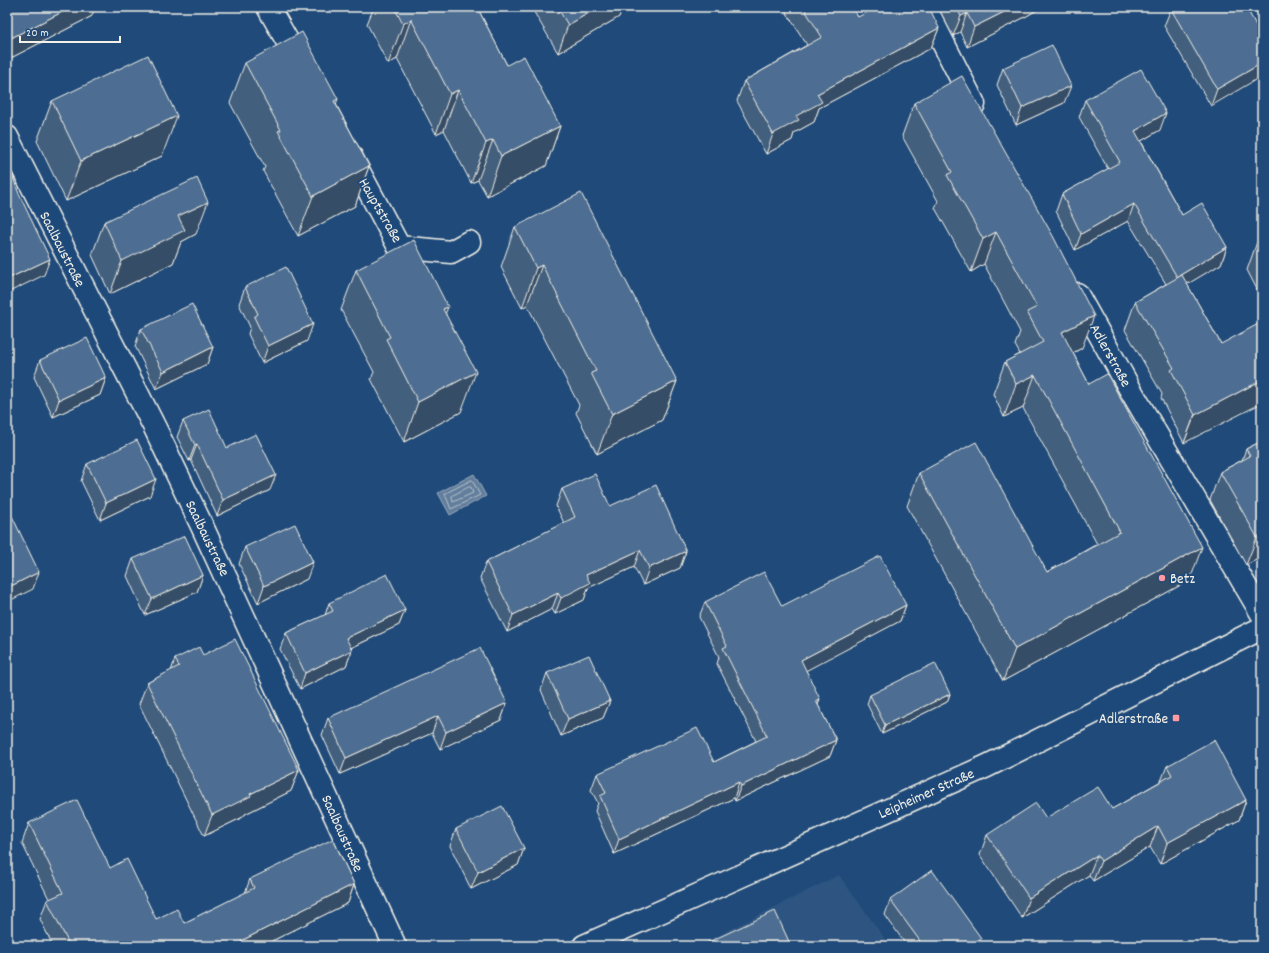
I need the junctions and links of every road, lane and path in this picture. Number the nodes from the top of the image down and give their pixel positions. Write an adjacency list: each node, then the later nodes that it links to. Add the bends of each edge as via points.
1 (268, 7): 3 (street)
2 (925, 7): 4 (street)
3 (313, 87)
4 (982, 119)
5 (339, 135): 7 (street, Hauptstraße, via 399,247 451,252)
6 (7, 138): 11 (street, Saalbaustraße, via 155,428)
7 (469, 242)
8 (1066, 274): 9 (street, Adlerstraße, via 1130,390)
9 (1262, 614)
10 (1262, 628): 12 (street, Leipheimer Straße, via 987,766)
11 (395, 946)
12 (584, 946)

